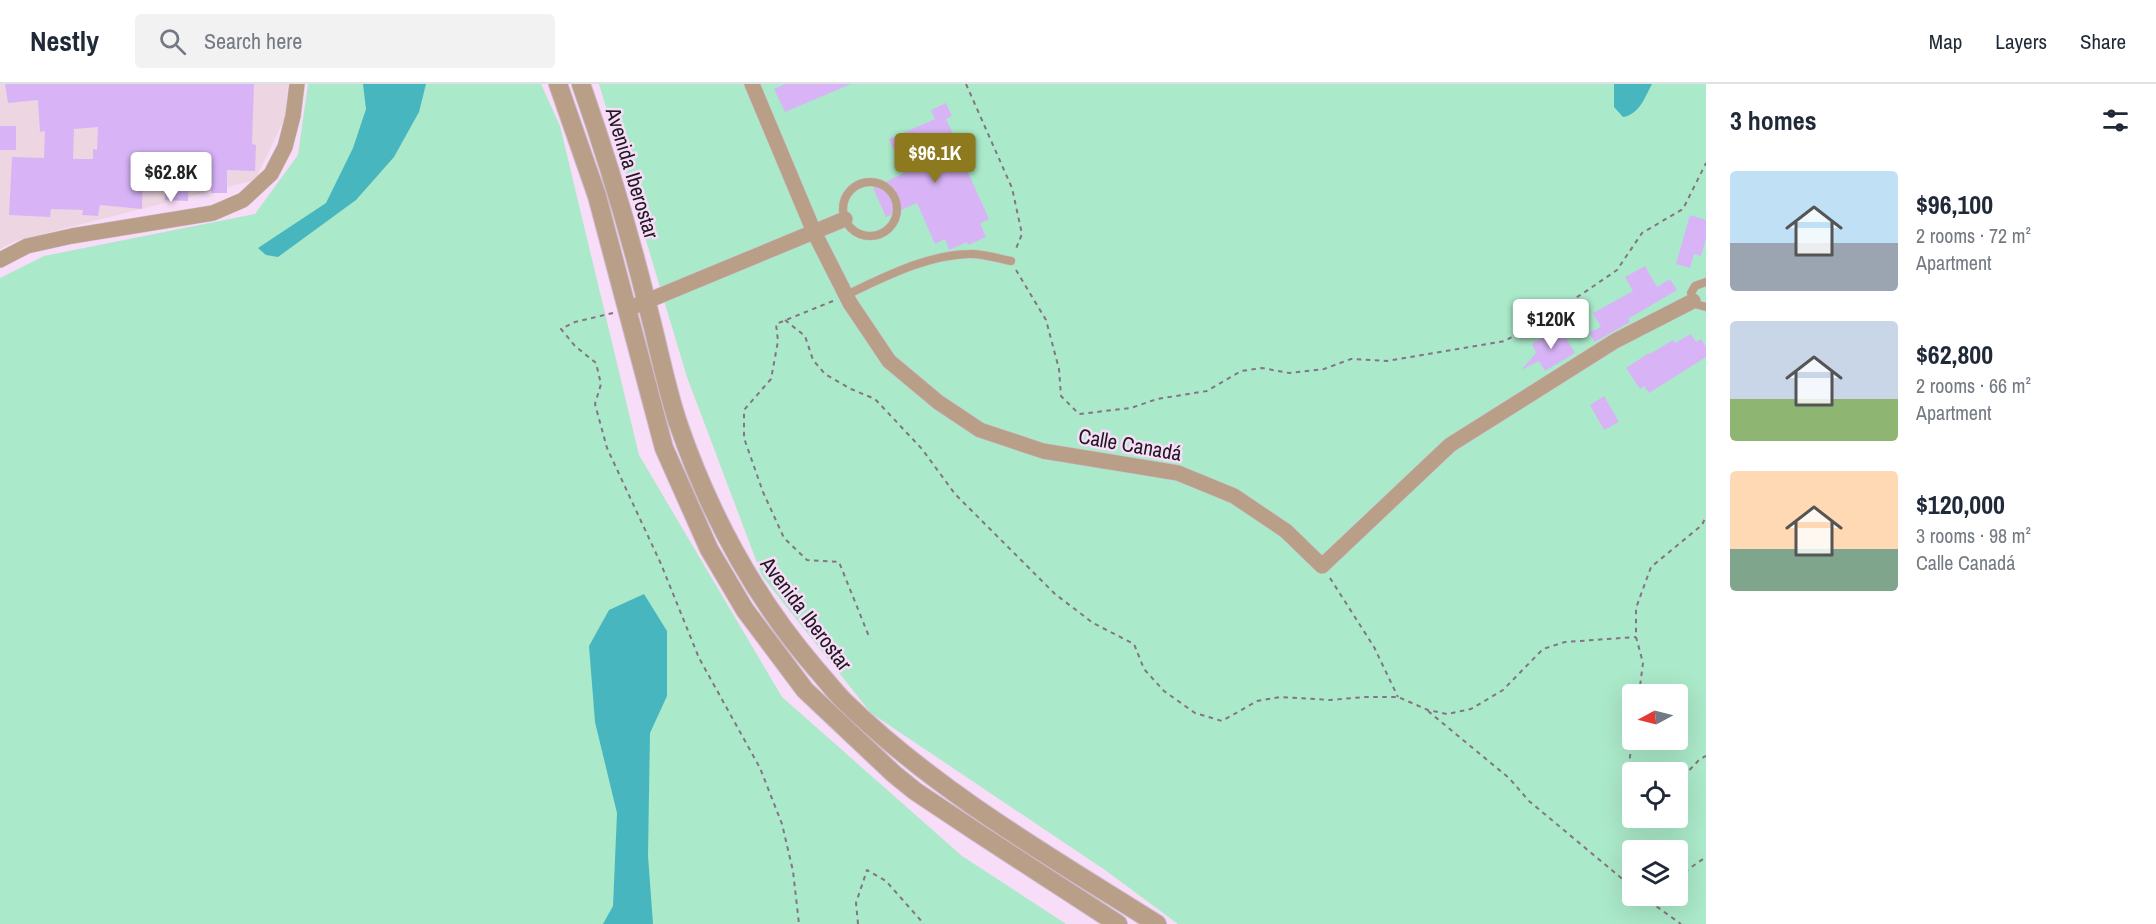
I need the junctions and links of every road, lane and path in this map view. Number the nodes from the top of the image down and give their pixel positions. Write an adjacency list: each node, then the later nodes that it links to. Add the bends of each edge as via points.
1 (297, 84): 9 (street, via 285,147 271,174 243,200 213,213 27,246)
2 (558, 84): 15 (street, Avenida Iberostar, via 597,196)
3 (581, 84): 13 (street, Avenida Iberostar)
4 (752, 84): 8 (street, Calle Canadá)
5 (966, 84): 10 (path, via 1012,188 1022,234)
6 (1706, 163): 10 (path, via 1683,209 1642,233 1617,270 1505,341 1387,361 1350,359 1324,369 1290,373 1262,368 1241,371 1207,391 1157,399 1131,408 1079,414 1061,396 1059,369 1046,320)
7 (845, 219): 7 (lane, via 857,233 875,236 896,218 896,200 878,182 860,183 847,194); 8 (street)
8 (814, 232): 12 (street, Calle Canadá); 13 (street)
9 (0, 260)
10 (1011, 261): 12 (lane, via 972,254 942,257)
11 (1706, 282): 14 (lane, via 1692,289)
12 (846, 295): 16 (path); 18 (street, Calle Canadá, via 889,361 938,402 980,430 1043,451 1178,473 1234,496 1286,531)
13 (647, 302): 15 (street); 34 (street, Avenida Iberostar, via 678,424 695,465 738,559 794,643 843,700 945,787)
14 (1699, 304): 18 (street, via 1615,341 1450,445)
15 (627, 309): 30 (path, via 561,329 596,363 601,384 595,404 607,448 699,658 768,787 790,859); 33 (street, Avenida Iberostar, via 664,448 709,549 745,610 805,690 915,791)
16 (785, 320): 20 (path, via 776,324 778,341 771,379 744,410 744,438 784,538 807,560 839,562); 22 (path, via 805,336 813,360 825,374 875,399 922,449 955,494 1055,594 1093,623 1134,644 1151,677 1195,713 1222,721 1257,701 1281,697)
17 (1706, 516): 19 (path, via 1702,525 1651,567 1636,608)
18 (1322, 566): 22 (path, via 1374,647)
19 (1636, 637): 21 (path, via 1643,663); 23 (path, via 1565,642 1543,649 1503,690 1471,709 1447,714)
20 (870, 639)
21 (1640, 684)
22 (1398, 697): 23 (path)
23 (1428, 710): 28 (path)
24 (1706, 756): 25 (path)
25 (1688, 772)
26 (1706, 857): 27 (path)
27 (1688, 869)
28 (1622, 878)
29 (1656, 906): 35 (path)
30 (799, 924)
31 (858, 924): 32 (path, via 856,903 867,870 886,881)
32 (924, 924)
33 (1119, 924)
34 (1157, 924)
35 (1681, 924)

